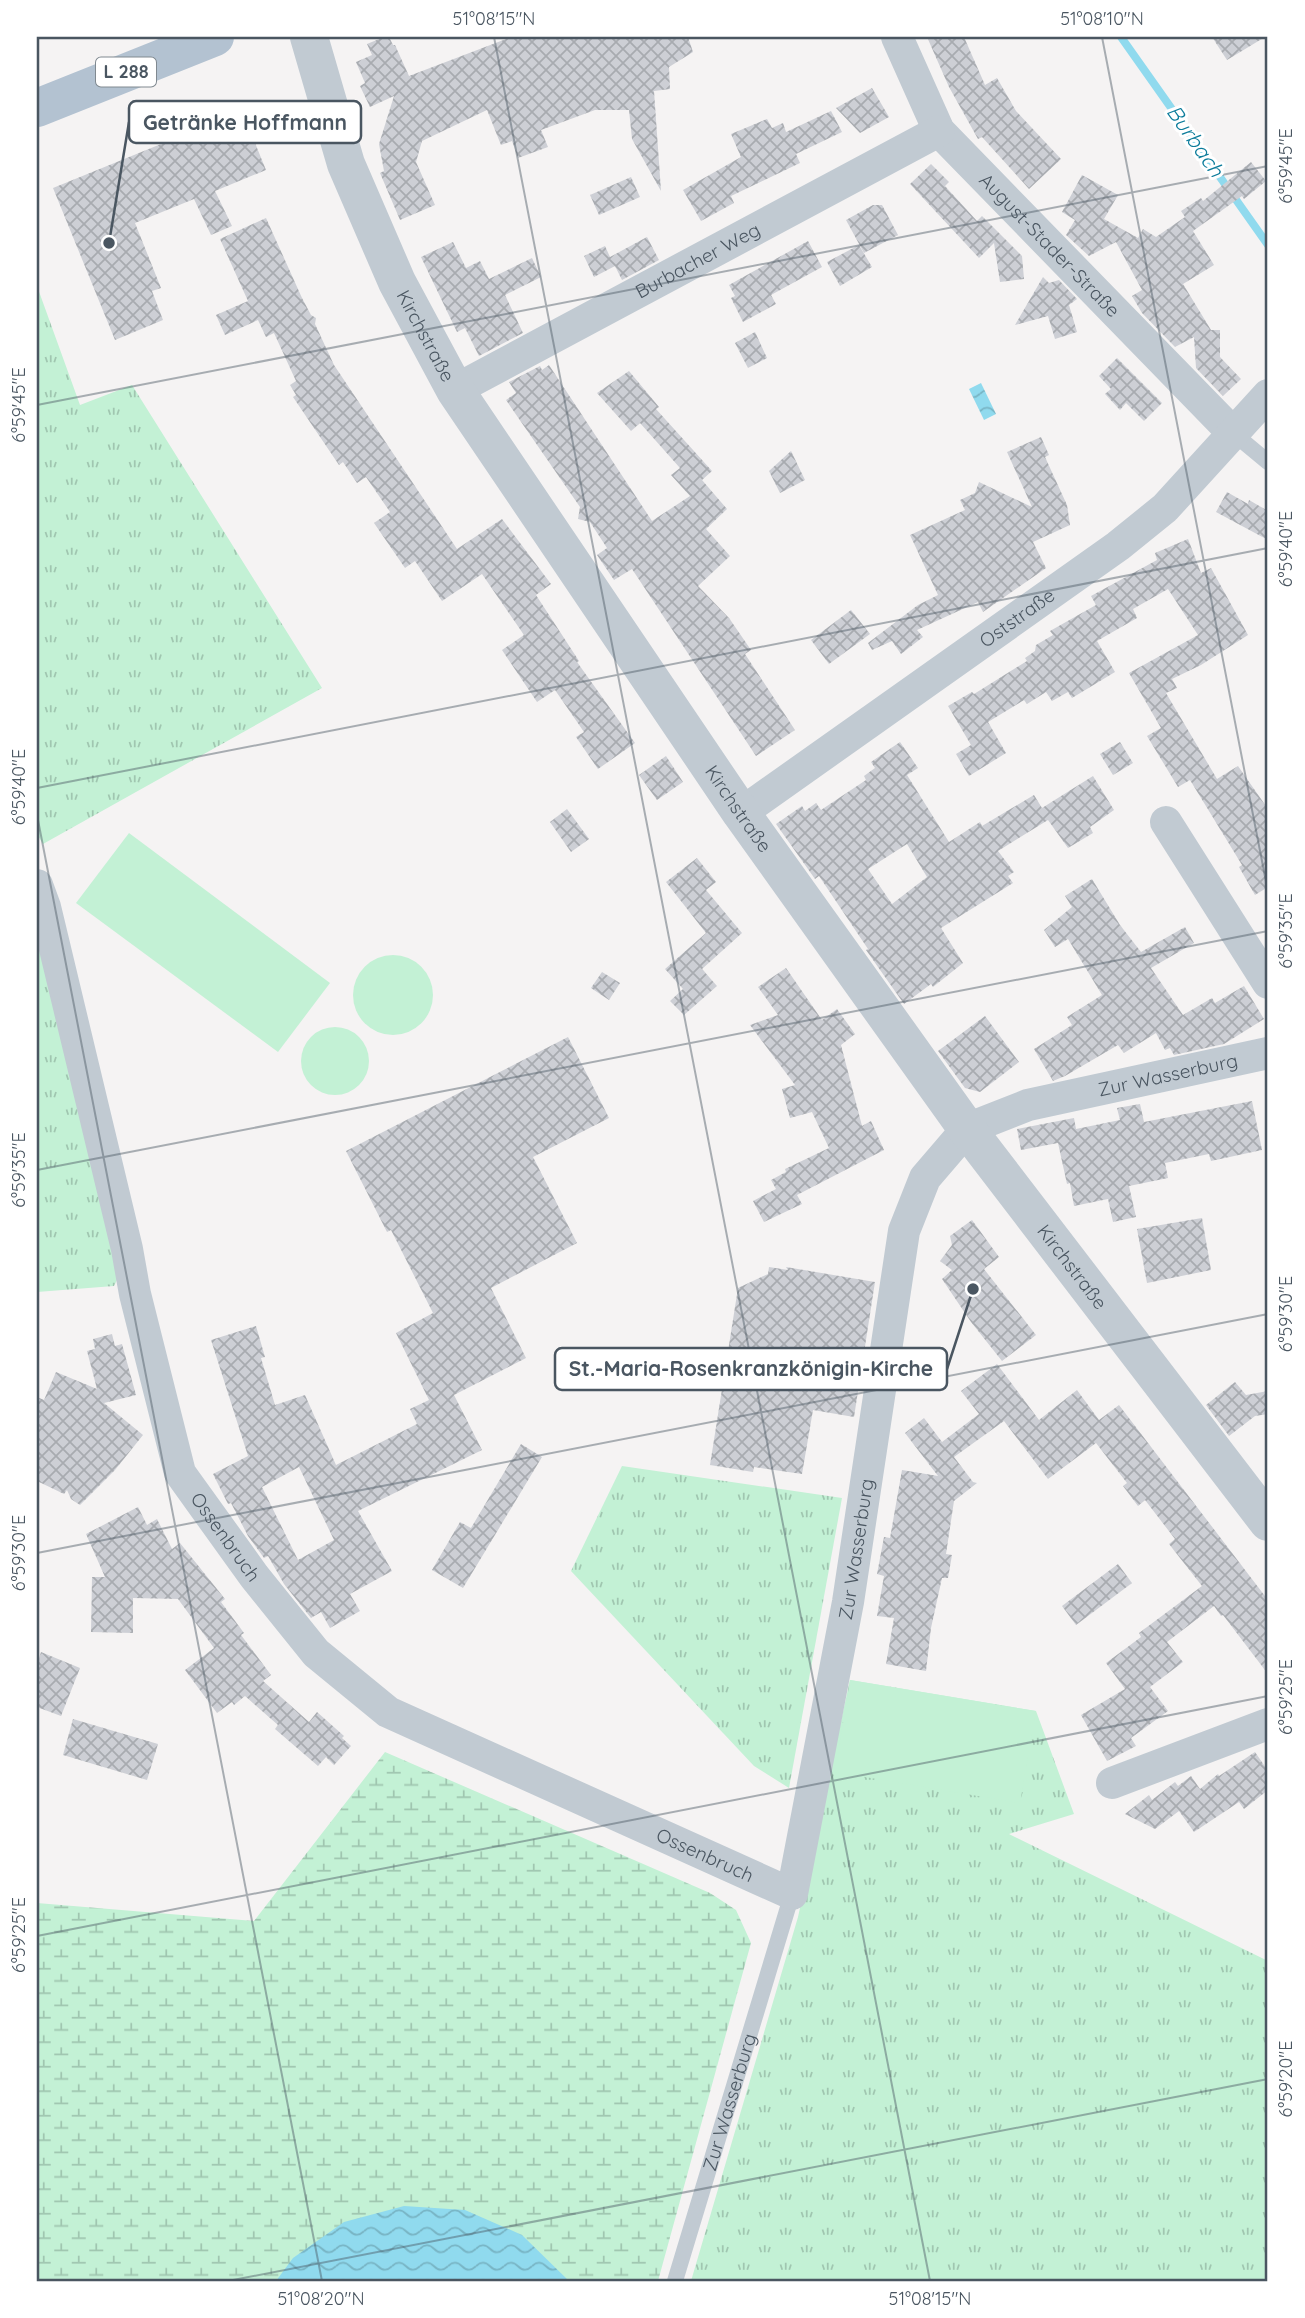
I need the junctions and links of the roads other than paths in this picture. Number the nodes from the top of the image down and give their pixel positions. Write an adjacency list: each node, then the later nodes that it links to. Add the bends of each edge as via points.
1 (215, 37): 4 (main road, L 288)
2 (309, 37): 6 (street, Kirchstraße, via 346,164 397,282)
3 (897, 37): 5 (street, August-Stader-Straße)
4 (37, 108)
5 (939, 131): 6 (street, Burbacher Weg); 8 (street, August-Stader-Straße)
6 (456, 390): 10 (street, Kirchstraße)
7 (1268, 395): 8 (street, Oststraße)
8 (1233, 433): 9 (lane); 10 (street, Oststraße, via 1165,508 1118,546)
9 (1268, 462)
10 (741, 813): 15 (street, Kirchstraße)
11 (1166, 822): 13 (street)
12 (37, 886): 19 (street, Ossenbruch, via 180,1473 254,1576 316,1653 388,1712)
13 (1268, 984)
14 (1268, 1053): 15 (street, Zur Wasserburg, via 1028,1105)
15 (967, 1129): 16 (street, Kirchstraße); 19 (street, Zur Wasserburg, via 925,1178 904,1231 848,1602)
16 (1268, 1522)
17 (1268, 1724): 18 (street)
18 (1112, 1783)
19 (792, 1894): 20 (lane, Zur Wasserburg)
20 (675, 2281)

